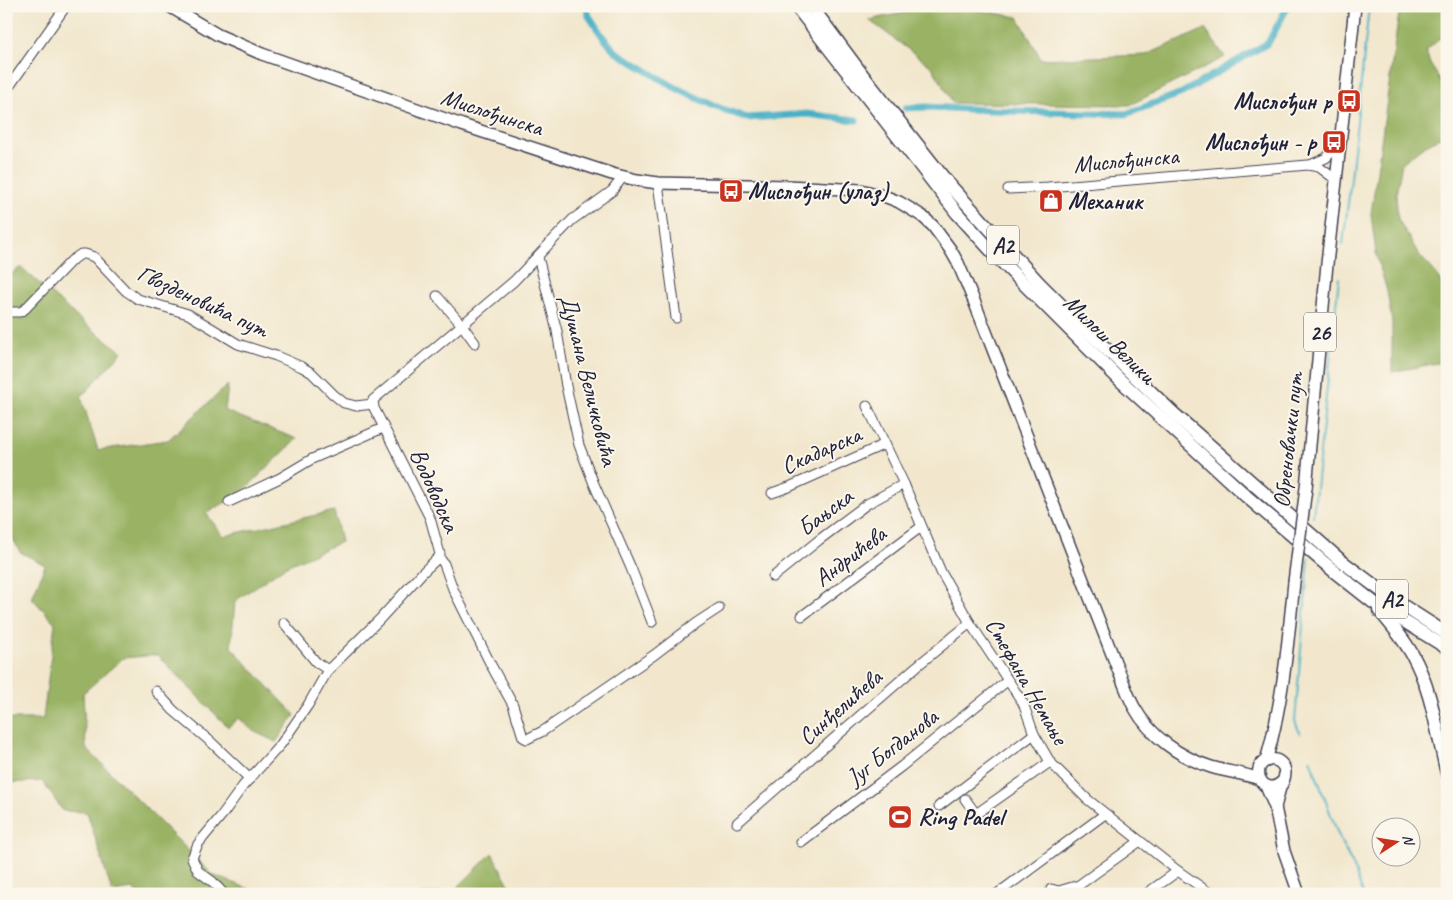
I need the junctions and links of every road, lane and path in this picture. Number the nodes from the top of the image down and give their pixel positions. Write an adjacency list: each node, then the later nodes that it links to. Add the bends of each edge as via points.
1 (66, 6): 6 (street)
2 (169, 6): 10 (main road, Мислођинска, via 218,36 262,54 462,125)
3 (796, 6): 29 (highway, Милош Велики / A2, via 957,213 997,257 1196,451)
4 (811, 6): 35 (highway, Милош Велики / A2, via 946,181 1039,284 1174,414 1340,560)
5 (1355, 6): 7 (main road, Обреновачки пут / 26)
6 (6, 91)
7 (1340, 143): 8 (street, Мислођинска, via 1326,158); 9 (main road, Обреновачки пут / 26)
8 (1308, 165): 9 (street); 12 (street, Мислођинска)
9 (1336, 176): 40 (main road, Обреновачки пут / 26, bridge, via 1306,488)
10 (623, 177): 11 (main road, Мислођинска); 13 (street, via 612,191 572,220)
11 (658, 182): 16 (street); 45 (main road, Мислођинска, via 861,190 884,196 922,216 943,238 958,263 1134,707 1152,731 1172,749 1201,764)
12 (1008, 189)
13 (538, 258): 17 (street); 32 (street, Душана Величковића, via 579,445)
14 (436, 296): 17 (street)
15 (6, 312): 19 (street, Гвозденовића пут, via 25,309 71,261 85,254 94,257 138,299 188,314 238,344 302,367 344,403 356,406)
16 (676, 318)
17 (462, 325): 18 (street); 19 (street, via 374,399)
18 (475, 343)
19 (373, 404): 21 (street, Водоводска)
20 (867, 406): 22 (street, Стефана Немање)
21 (383, 428): 25 (street, via 312,459); 27 (street, Водоводска, via 430,518 440,550)
22 (885, 444): 23 (street, Стефана Немање); 24 (street, Скадарска)
23 (904, 484): 26 (street, Стефана Немање); 28 (street, Бањска, via 867,504)
24 (772, 493)
25 (229, 502)
26 (921, 527): 31 (street, Андрићева); 34 (street, Стефана Немање, via 941,572)
27 (439, 557): 30 (street, via 513,705 523,737 527,739); 37 (street, Водоводска)
28 (773, 577)
29 (1373, 602): 36 (highway, Милош Велики / A2); 46 (highway, via 1406,645 1422,674)
30 (719, 608)
31 (802, 616)
32 (652, 622)
33 (284, 623): 37 (street, via 316,662)
34 (970, 623): 38 (street, Стефана Немање); 54 (street, Синђелићева)
35 (1447, 634)
36 (1447, 648)
37 (328, 670): 47 (street, Водоводска, via 281,744)
38 (1007, 681): 41 (street, Стефана Немање, via 1033,722); 56 (street, Југ Богданова)
39 (156, 691): 47 (street)
40 (1274, 729): 43 (main road, Обреновачки пут / 26); 44 (main road, Обреновачки пут / 26)
41 (1034, 734): 42 (street, Стефана Немање); 51 (street)
42 (1050, 762): 50 (street, via 976,814); 53 (street, Стефана Немање)
43 (1264, 762): 44 (main road); 45 (main road); 48 (main road, 26, via 1258,774)
44 (1279, 762): 49 (main road, 26, via 1285,772)
45 (1225, 771): 48 (main road, Мислођинска)
46 (1447, 773)
47 (250, 779): 59 (street, Водоводска, via 198,844 192,858 198,871)
48 (1263, 782): 49 (main road, via 1274,787); 52 (main road, 26)
49 (1282, 782): 52 (main road, 26)
50 (965, 799)
51 (939, 806)
52 (1275, 807): 63 (main road, 26, via 1284,851)
53 (1105, 814): 55 (street, Стефана Немање); 60 (street)
54 (738, 823)
55 (1140, 841): 57 (street, Стефана Немање); 58 (street, via 1079,885 1059,892)
56 (801, 842)
57 (1178, 871): 61 (street); 62 (street, Стефана Немање)
58 (1051, 889)
59 (224, 894)
60 (997, 894)
61 (1146, 894)
62 (1211, 894)
63 (1299, 894)

